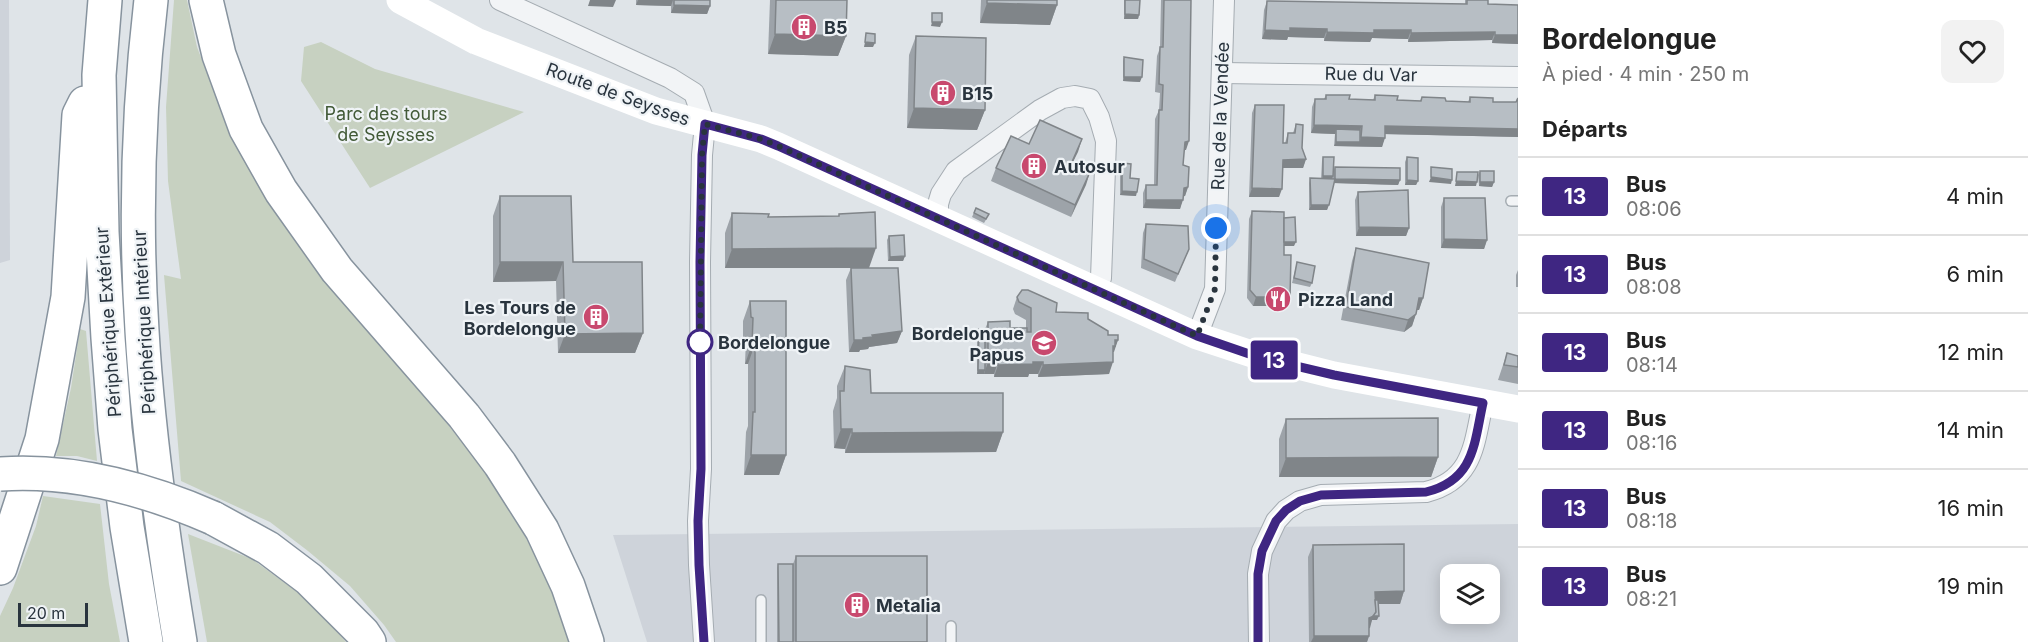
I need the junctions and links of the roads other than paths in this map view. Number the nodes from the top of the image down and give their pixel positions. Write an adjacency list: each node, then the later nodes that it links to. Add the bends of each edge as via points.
1 (105, 0): 8 (highway, Périphérique Extérieur)
2 (150, 0): 21 (highway, Périphérique Intérieur, via 140,134 142,332 161,523)
3 (206, 0): 23 (highway, via 219,55 246,129 281,191 338,270 464,416 500,464 542,530 568,586)
4 (500, 0): 10 (street, via 670,78 694,93)
5 (1224, 0): 7 (street, Rue de la Vendée)
6 (406, 3): 10 (main road, Route de Seysses, via 476,41 656,111)
7 (1223, 73): 9 (street, Rue du Var); 13 (street, Rue de la Vendée, via 1215,289)
8 (99, 75): 17 (highway, via 79,115 68,297 42,439); 20 (highway, Périphérique Extérieur, via 102,232 115,429)
9 (1518, 76)
10 (705, 124): 11 (main road, Route de Seysses, via 769,142); 24 (street, via 698,521)
11 (938, 218): 12 (main road, Route de Seysses); 12 (street, via 941,194 956,171 1062,98 1090,99 1106,141 1101,278)
12 (1096, 291): 13 (main road, Route de Seysses)
13 (1197, 336): 14 (main road, Route de Seysses, via 1258,357 1334,375)
14 (1483, 403): 15 (main road, Route de Seysses); 27 (street, via 1465,469 1440,488 1426,492 1321,495 1300,501 1276,521 1262,551 1258,574)
15 (1518, 409)
16 (0, 474): 22 (highway, bridge, via 58,475 116,484 213,518 268,548 309,579)
17 (0, 568)
18 (761, 600): 25 (lane)
19 (951, 626): 26 (lane)
20 (146, 642)
21 (180, 642)
22 (369, 642)
23 (587, 642)
24 (704, 642)
25 (761, 642)
26 (951, 642)
27 (1258, 642)

